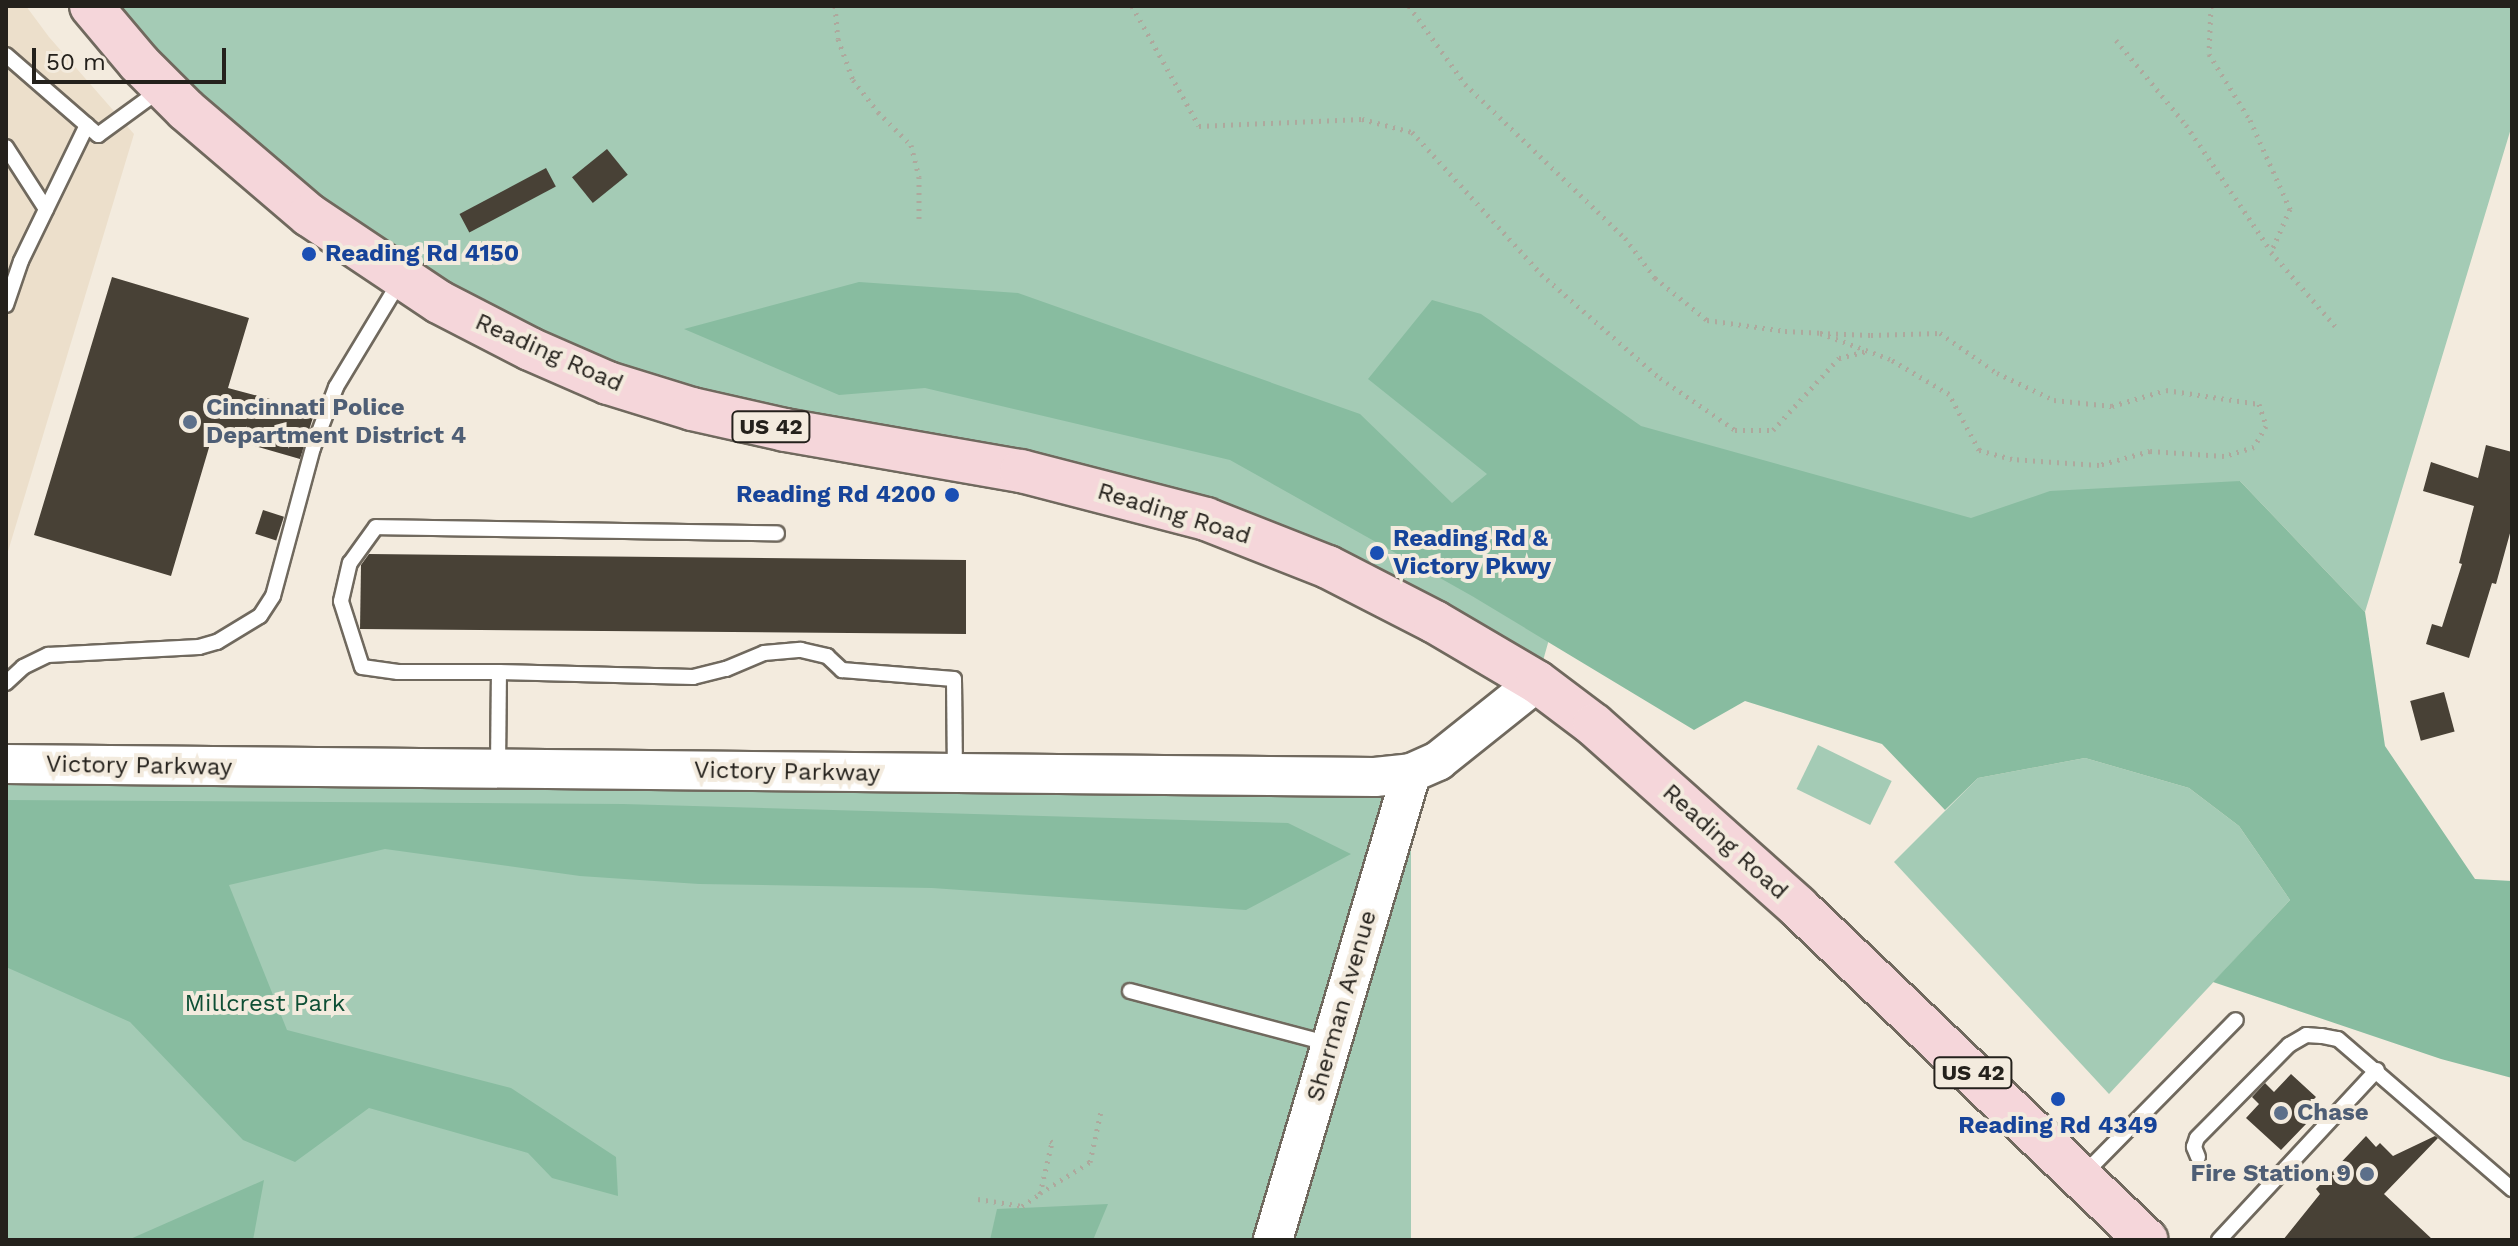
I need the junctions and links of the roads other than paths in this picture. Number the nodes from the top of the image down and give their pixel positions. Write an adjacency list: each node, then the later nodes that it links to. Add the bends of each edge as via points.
1 (91, 6): 3 (main road, Reading Road / US 42)
2 (6, 55): 4 (lane)
3 (163, 87): 4 (lane, via 98,135); 7 (main road, Reading Road / US 42, via 309,215)
4 (87, 125): 6 (lane)
5 (6, 147): 6 (lane)
6 (46, 209): 8 (lane)
7 (402, 277): 11 (main road, Reading Road / US 42, via 530,349 608,383 692,409 1021,471 1206,519 1328,567); 12 (lane, via 336,387 313,448 273,596 260,616 238,632 199,647 48,655)
8 (6, 305)
9 (777, 533): 10 (lane, via 376,527 350,563 341,601 362,667)
10 (499, 672): 14 (lane); 16 (lane, via 693,677 764,653 801,650 827,656 842,670 954,679)
11 (1537, 682): 15 (street, Victory Parkway, via 1438,761); 22 (main road, Reading Road / US 42, via 1594,725 1798,907)
12 (6, 683)
13 (6, 764): 14 (street, Victory Parkway)
14 (498, 769): 16 (street, Victory Parkway)
15 (1411, 773): 16 (street, Victory Parkway, via 1342,778); 19 (street, Sherman Avenue)
16 (955, 774)
17 (1130, 991): 19 (lane)
18 (2236, 1020): 22 (lane)
19 (1330, 1044): 24 (street, Sherman Avenue)
20 (2377, 1070): 21 (lane, via 2338,1039 2306,1035 2289,1045 2197,1138); 23 (lane); 26 (lane)
21 (2198, 1157)
22 (2081, 1177): 25 (main road, Reading Road / US 42)
23 (2512, 1189)
24 (1273, 1240)
25 (2147, 1240)
26 (2219, 1240)

